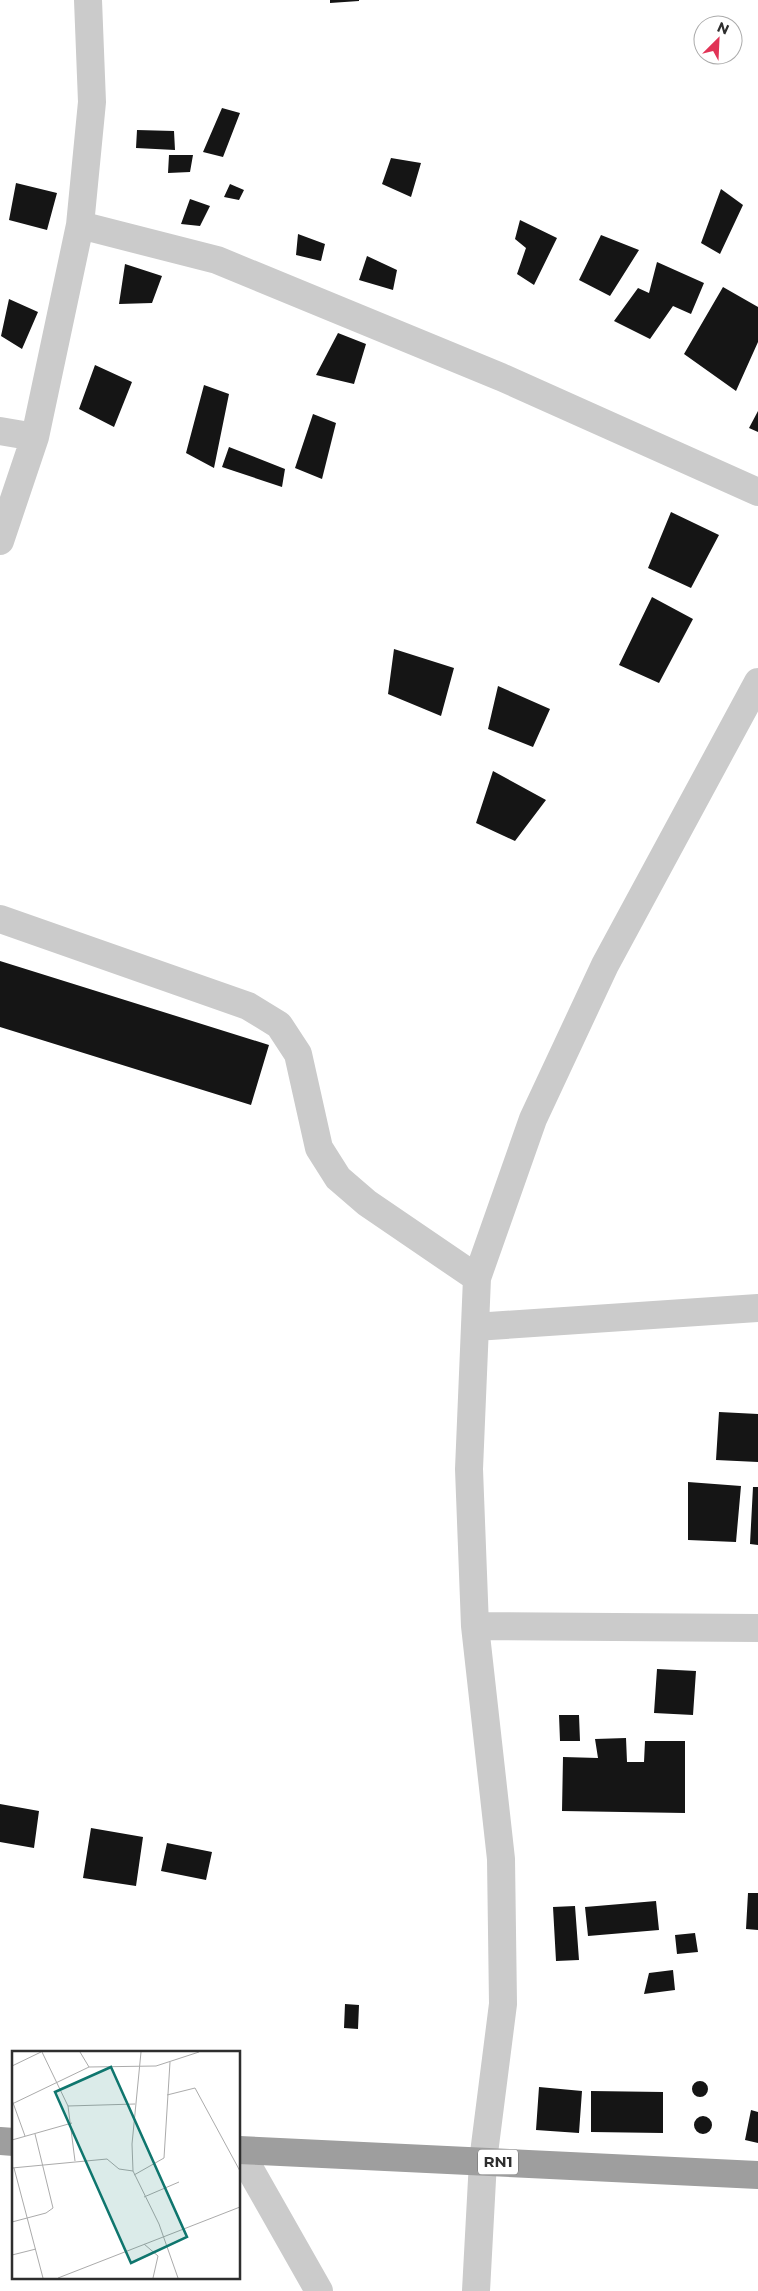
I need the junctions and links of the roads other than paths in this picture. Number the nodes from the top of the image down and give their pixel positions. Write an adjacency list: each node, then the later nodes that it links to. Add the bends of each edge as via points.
1 (88, 0): 2 (street, via 92,102)
2 (80, 225): 4 (street); 5 (street, via 217,260 501,377)
3 (0, 432): 4 (street)
4 (35, 437): 6 (street)
5 (758, 492)
6 (0, 541)
7 (758, 682): 9 (street, via 600,974 533,1119)
8 (0, 919): 9 (street, via 248,1006 280,1025 298,1054 319,1148 338,1178 367,1203)
9 (477, 1278): 11 (street)
10 (758, 1308): 11 (street)
11 (475, 1327): 12 (street, via 469,1469)
12 (475, 1626): 13 (street); 16 (street, via 501,1859 503,2004)
13 (758, 1628)
14 (240, 2150): 16 (highway, RN1)
15 (240, 2152): 18 (street)
16 (483, 2161): 17 (highway, RN1); 19 (street)
17 (758, 2175)
18 (319, 2291)
19 (476, 2291)

